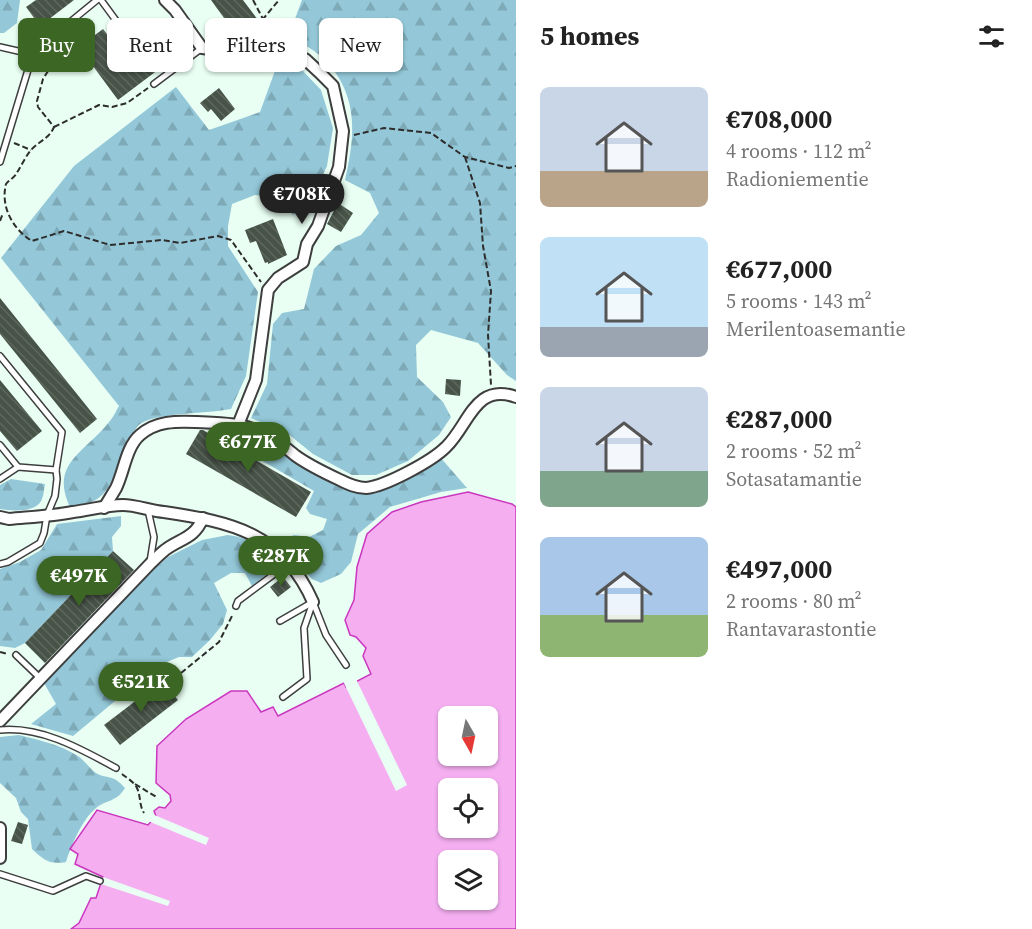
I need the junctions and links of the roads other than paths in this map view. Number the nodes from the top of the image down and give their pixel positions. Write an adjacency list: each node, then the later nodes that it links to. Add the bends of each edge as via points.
1 (99, 0): 3 (lane); 4 (lane)
2 (165, 0): 6 (street)
3 (76, 18)
4 (113, 18)
5 (0, 47): 7 (lane)
6 (202, 48): 9 (lane); 13 (street, via 235,52 259,38 305,59 333,86 343,130 339,167 303,262 278,278 268,290 256,380)
7 (18, 51)
8 (27, 72): 10 (lane)
9 (154, 84)
10 (0, 162)
11 (0, 356): 16 (lane, via 62,432)
12 (516, 397): 13 (street, via 492,394 478,402 446,447 398,478 364,488 322,472 279,441)
13 (238, 425): 18 (street, via 182,421 155,425 138,436)
14 (0, 445): 15 (lane)
15 (18, 467): 16 (lane); 17 (lane)
16 (56, 470): 20 (lane, via 55,496)
17 (0, 479)
18 (104, 508): 19 (street, via 124,505); 20 (street)
19 (148, 510): 22 (street); 25 (lane, via 154,537)
20 (47, 515): 21 (street); 24 (lane, via 40,543)
21 (0, 518)
22 (203, 518): 23 (street, via 246,530 276,549); 25 (street, via 187,539)
23 (285, 560): 26 (street); 27 (lane)
24 (0, 564)
25 (150, 564): 31 (street)
26 (313, 602): 28 (lane); 30 (lane, via 326,635); 32 (lane, via 304,628 307,679)
27 (236, 606)
28 (280, 621)
29 (16, 655): 31 (lane)
30 (346, 665)
31 (40, 678): 33 (street)
32 (283, 698)
33 (0, 721)
34 (0, 730): 35 (lane, via 36,733 87,752)
35 (116, 768)
36 (0, 828): 37 (street)
37 (0, 858)
38 (0, 874): 39 (lane, via 53,891 86,876)
39 (100, 881)

